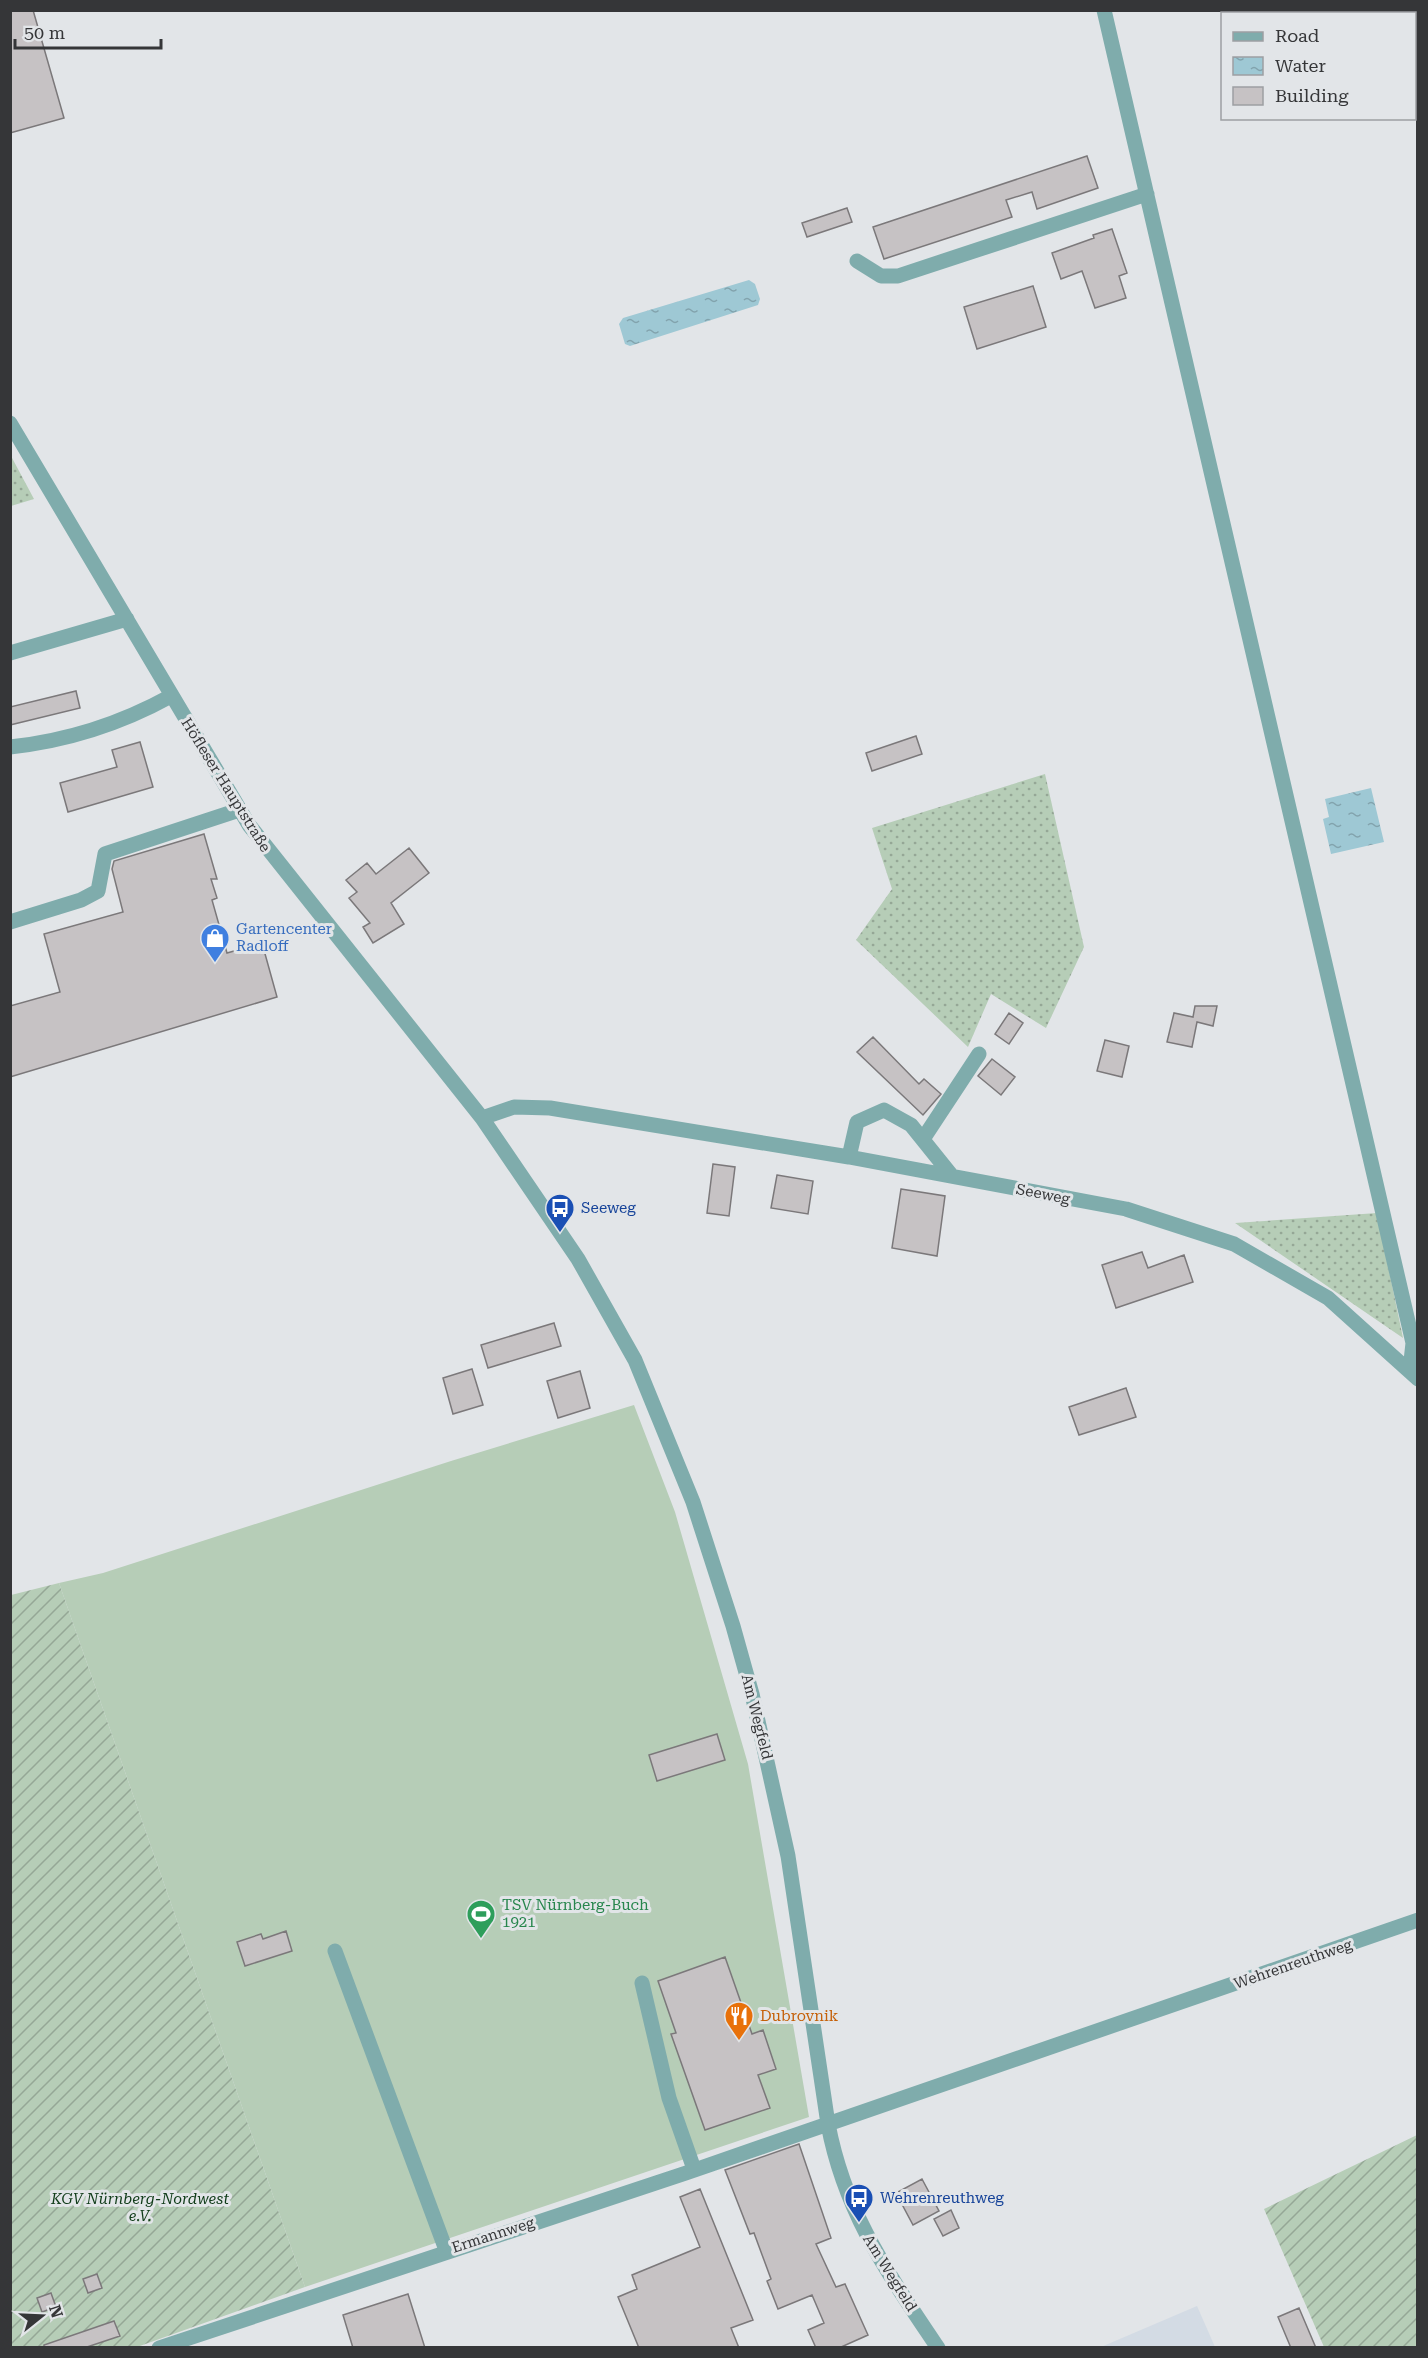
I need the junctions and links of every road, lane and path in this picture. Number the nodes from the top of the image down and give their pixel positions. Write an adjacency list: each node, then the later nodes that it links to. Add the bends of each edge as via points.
1 (1104, 10): 2 (street)
2 (1147, 194): 3 (street, via 898,276 880,276); 16 (street, via 1413,1343)
3 (857, 261)
4 (10, 423): 5 (street, Höfleser Hauptstraße)
5 (127, 619): 6 (street); 7 (street, Höfleser Hauptstraße)
6 (10, 653)
7 (171, 696): 8 (street, via 141,713 93,730); 9 (street, Höfleser Hauptstraße)
8 (10, 747)
9 (239, 810): 10 (street, via 105,854 98,891); 12 (street, Höfleser Hauptstraße, via 273,858)
10 (10, 922)
11 (980, 1054): 13 (street)
12 (482, 1118): 14 (street, Seeweg, via 514,1107 541,1107); 20 (street, Am Wegfeld, via 578,1259 626,1343 664,1430 718,1578 752,1694 788,1856)
13 (923, 1139): 14 (street, via 912,1125 884,1110 857,1122); 15 (street)
14 (849, 1157): 15 (street, Seeweg)
15 (952, 1176): 16 (street, Seeweg, via 1126,1209 1234,1244 1329,1298)
16 (1414, 1375)
17 (1418, 1920): 20 (street, Wehrenreuthweg)
18 (335, 1951): 22 (street)
19 (642, 1983): 21 (street, via 669,2098)
20 (828, 2124): 21 (street, Ermannweg); 24 (street, Am Wegfeld, via 840,2175 859,2223)
21 (694, 2169): 22 (street, Ermannweg)
22 (447, 2250): 23 (street, Ermannweg)
23 (159, 2348)
24 (938, 2348)

